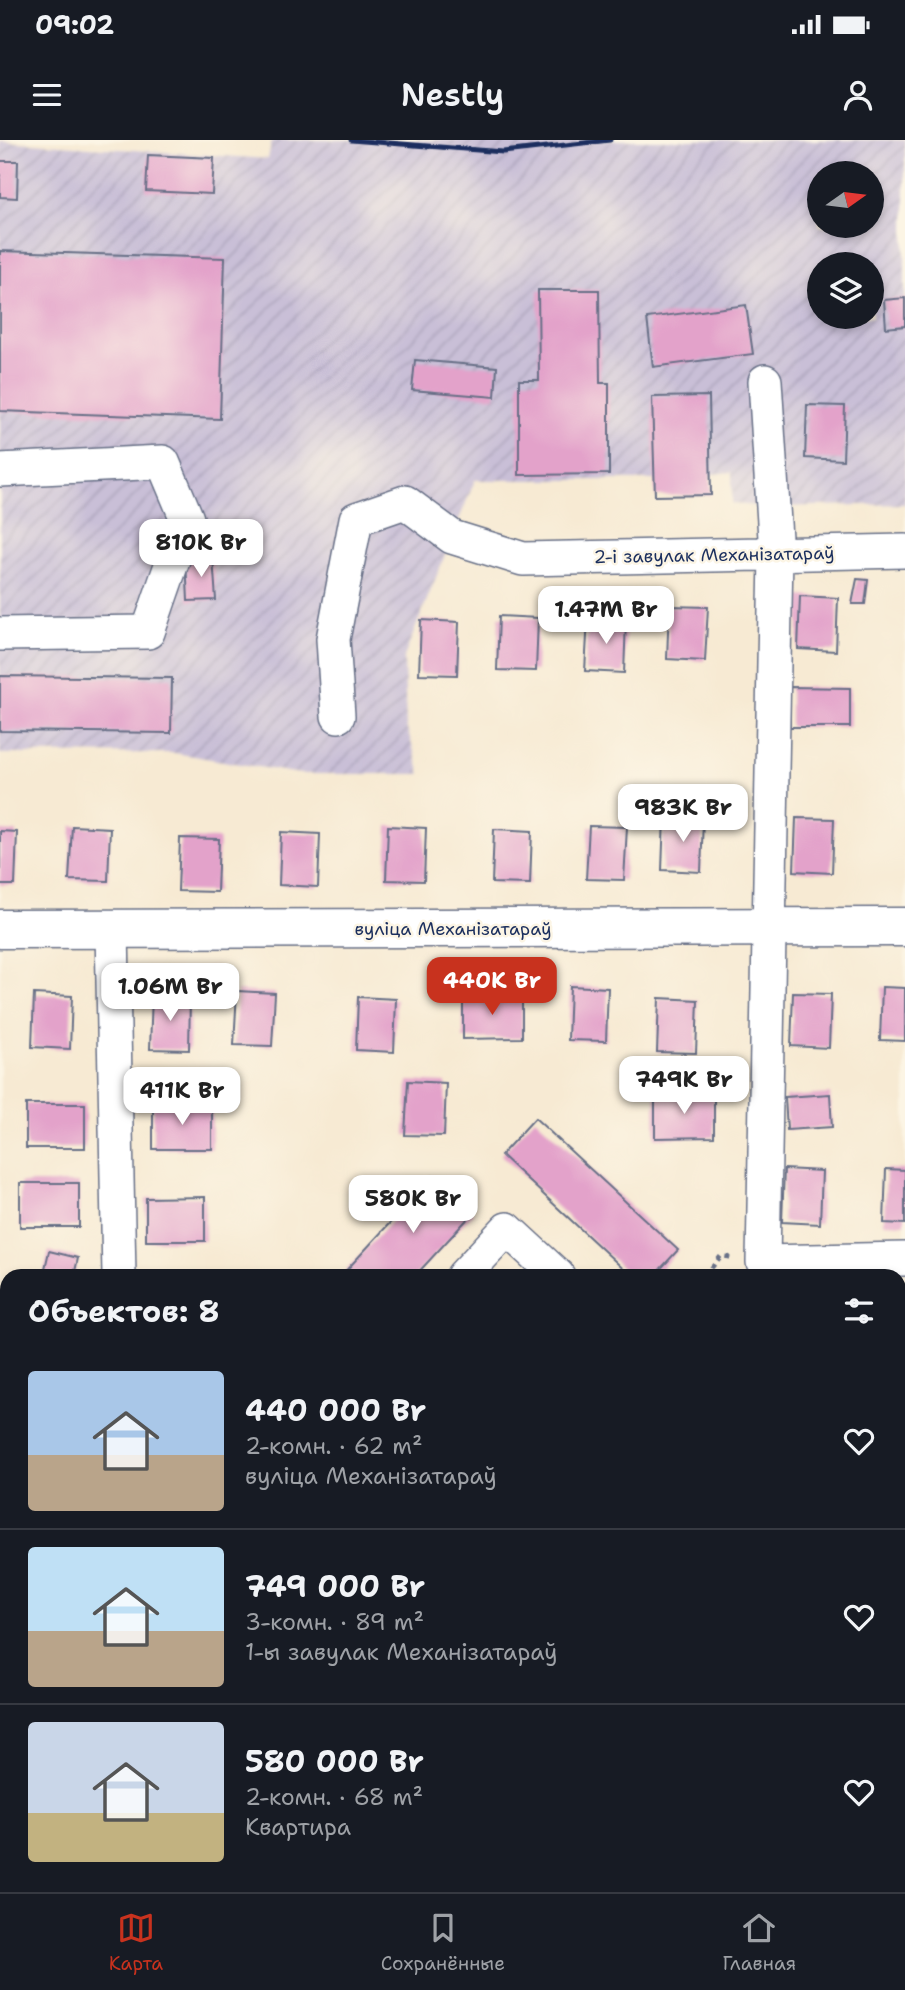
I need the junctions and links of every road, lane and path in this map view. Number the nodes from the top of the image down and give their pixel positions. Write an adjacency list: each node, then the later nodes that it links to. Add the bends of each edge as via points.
1 (765, 381): 4 (street)
2 (0, 470): 5 (street, via 163,462 187,519 148,632)
3 (905, 551): 4 (street, 2-і завулак Механізатараў)
4 (776, 554): 6 (street, 2-і завулак Механізатараў, via 523,559 452,537 405,502 356,519 334,639); 9 (street)
5 (0, 634)
6 (338, 716)
7 (905, 928): 9 (main road, вуліца Механізатараў)
8 (0, 929): 10 (main road, вуліца Механізатараў)
9 (770, 929): 10 (main road, вуліца Механізатараў); 12 (street, via 763,1262)
10 (112, 930): 13 (street)
11 (721, 1256): 16 (path)
12 (905, 1259)
13 (119, 1269)
14 (470, 1269): 15 (street, via 507,1229)
15 (550, 1269)
16 (711, 1269)

